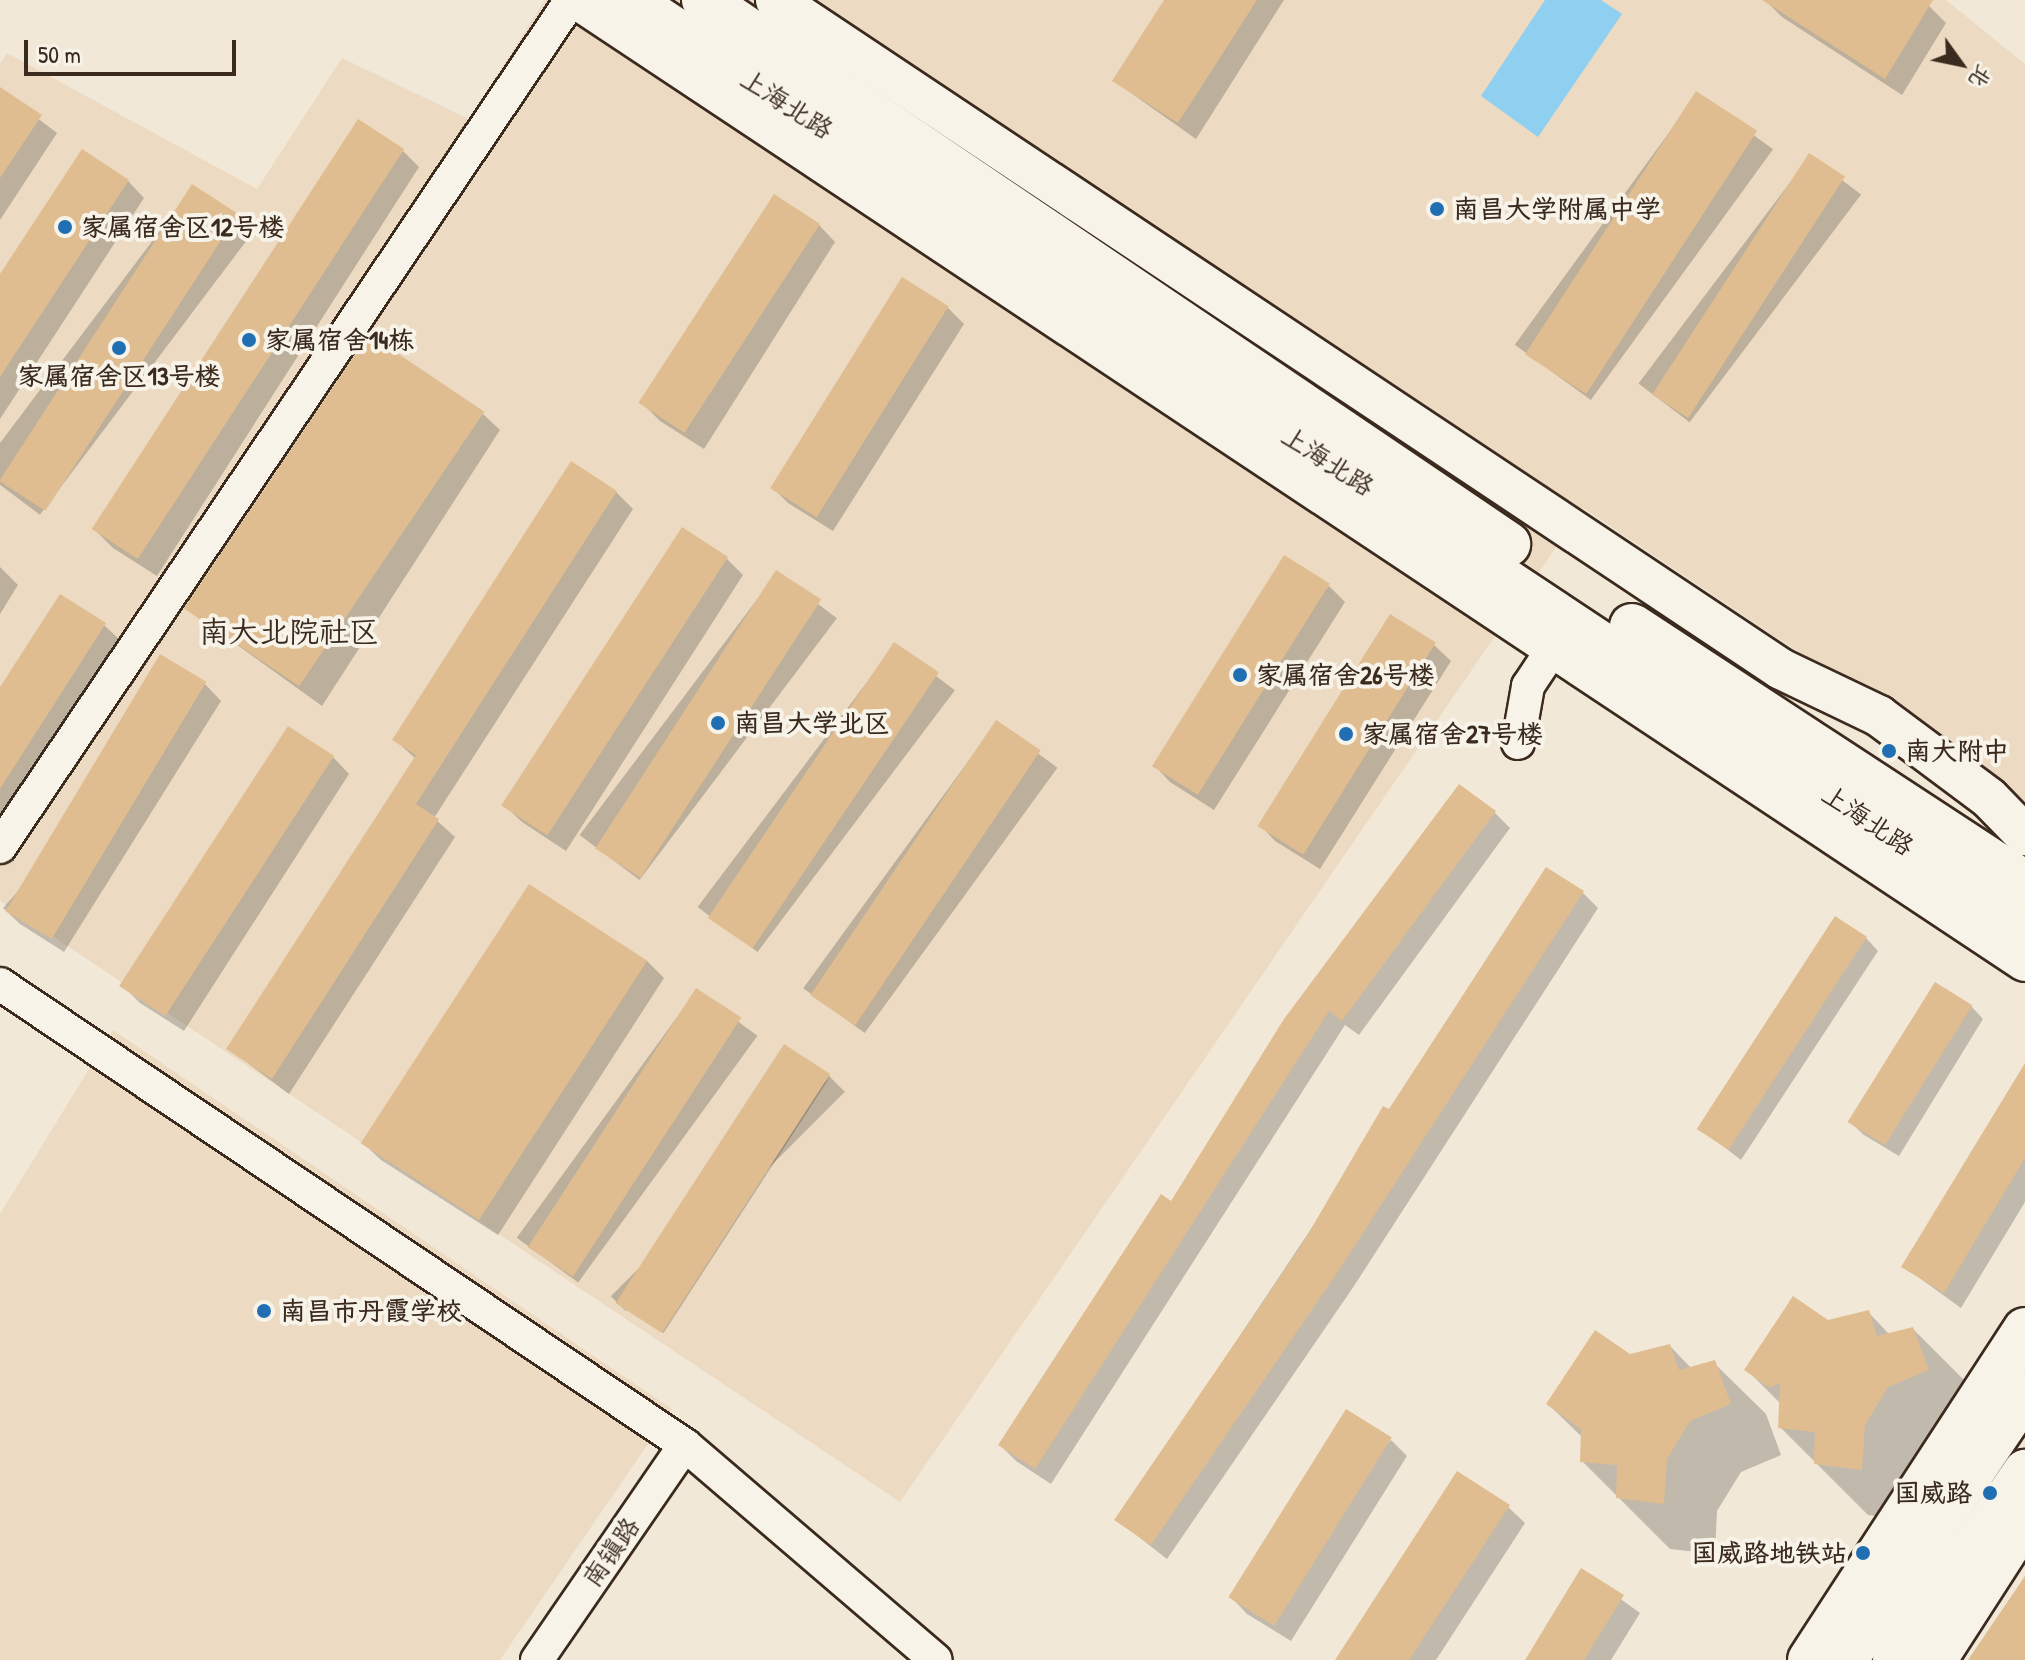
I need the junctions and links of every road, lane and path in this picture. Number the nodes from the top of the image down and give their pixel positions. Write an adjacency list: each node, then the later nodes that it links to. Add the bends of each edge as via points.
1 (571, 0): 9 (street)
2 (579, 0): 6 (street)
3 (630, 0): 6 (main road, 上海北路)
4 (704, 0): 10 (main road, 上海北路, via 1539,566)
5 (776, 0): 8 (street, via 1781,669 1879,716 1989,798)
6 (1562, 634): 7 (street, via 1528,686); 11 (main road, 上海北路); 12 (street)
7 (1518, 743)
8 (2025, 835)
9 (0, 847)
10 (2025, 883)
11 (2025, 925)
12 (2025, 961)
13 (0, 984): 16 (street)
14 (2025, 1330): 21 (main road)
15 (2025, 1393): 22 (main road)
16 (685, 1445): 19 (street, 南镇路); 20 (street)
17 (2025, 1472): 23 (main road)
18 (2025, 1519): 24 (main road)
19 (537, 1660)
20 (936, 1660)
21 (1810, 1660)
22 (1845, 1660)
23 (1895, 1660)
24 (1934, 1660)

